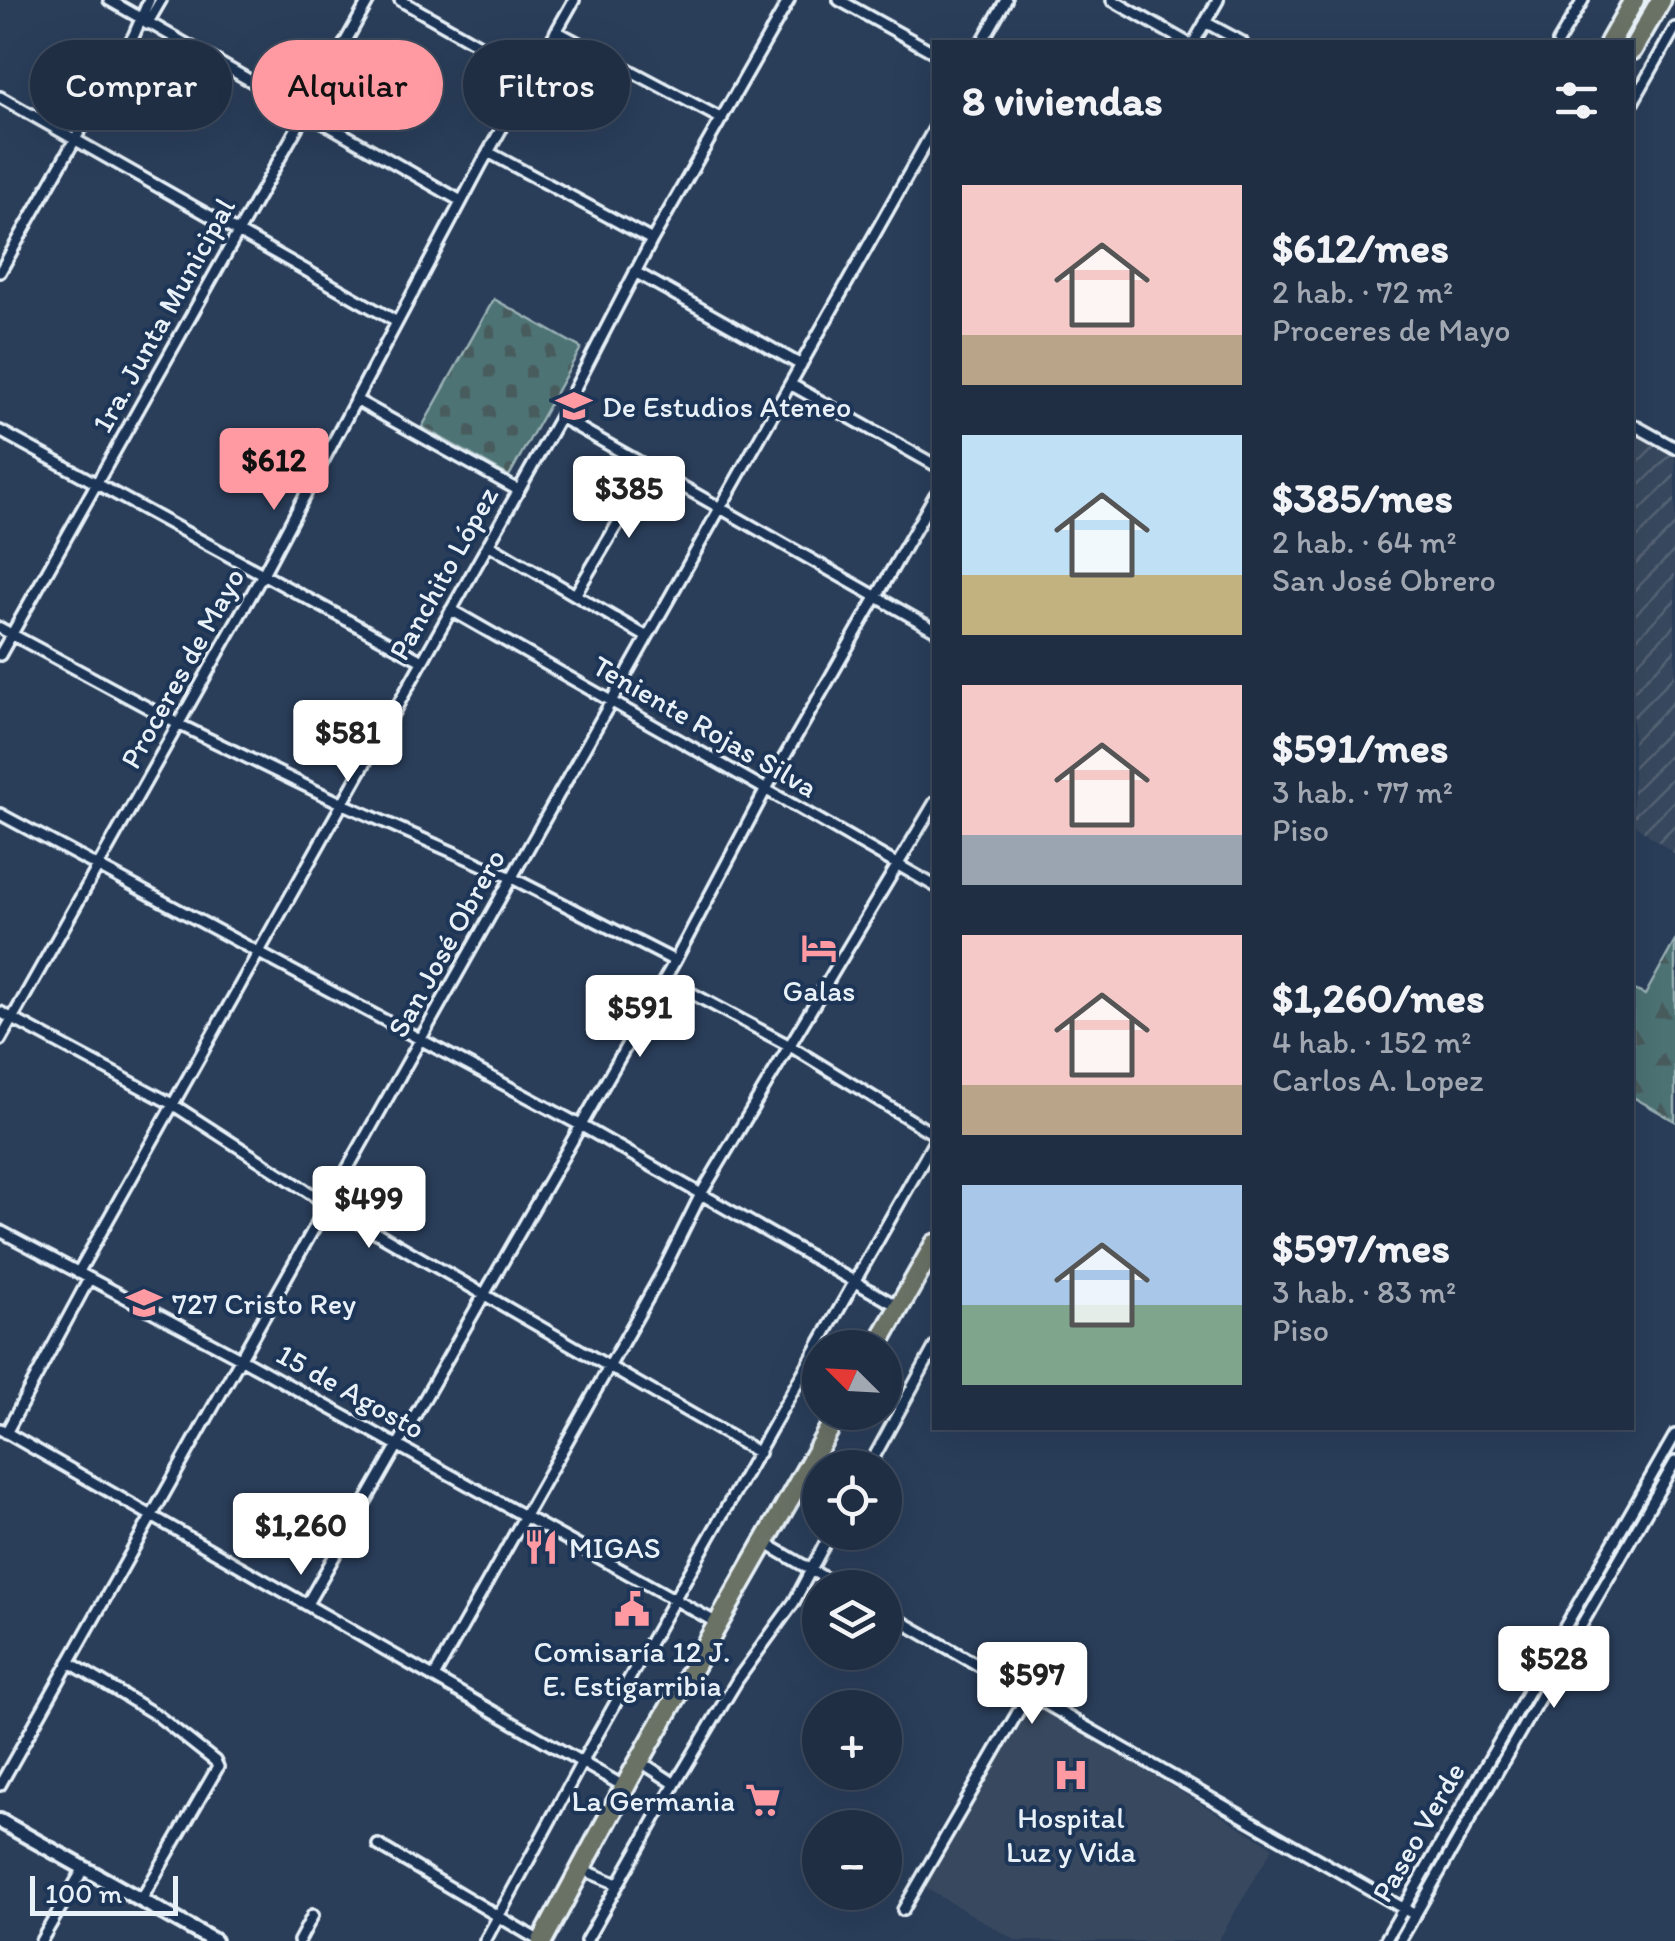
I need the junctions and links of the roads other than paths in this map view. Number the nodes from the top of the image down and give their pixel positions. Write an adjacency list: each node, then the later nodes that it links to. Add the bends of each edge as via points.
1 (109, 0): 15 (street)
2 (149, 0): 15 (street)
3 (161, 0): 15 (street)
4 (369, 0): 19 (street, 1ra. Junta Municipal)
5 (400, 0): 20 (street)
6 (574, 0): 18 (street, Proceres de Mayo)
7 (789, 0): 33 (street, Panchito López)
8 (839, 0): 29 (street)
9 (1006, 0): 22 (street)
10 (1112, 0): 23 (street)
11 (1218, 0): 16 (street)
12 (1583, 0): 26 (street)
13 (1634, 0): 27 (highway)
14 (1661, 0): 28 (highway)
15 (144, 20): 30 (street); 38 (street)
16 (1205, 22): 24 (street); 25 (street)
17 (1675, 28): 32 (street)
18 (556, 31): 21 (street, Proceres de Mayo); 33 (street)
19 (346, 40)
20 (470, 40)
21 (551, 40)
22 (983, 40)
23 (1182, 40)
24 (1195, 40)
25 (1238, 40)
26 (1559, 40)
27 (1611, 40)
28 (1634, 47)
29 (932, 52)
30 (252, 81)
31 (0, 97): 38 (street)
32 (1634, 100)
33 (722, 120): 42 (street, Panchito López)
34 (296, 130): 41 (street, 1ra. Junta Municipal)
35 (337, 130): 40 (street)
36 (501, 130): 39 (street, Proceres de Mayo)
37 (932, 132): 46 (street, San José Obrero)
38 (76, 140): 41 (street); 43 (street)
39 (488, 152): 40 (street, Proceres de Mayo); 42 (street)
40 (461, 201): 45 (street, Proceres de Mayo)
41 (238, 232): 45 (street); 55 (street, 1ra. Junta Municipal)
42 (652, 240): 44 (street, Panchito López)
43 (0, 272)
44 (635, 272): 46 (street); 49 (street, Panchito López)
45 (397, 322): 48 (street, Proceres de Mayo)
46 (801, 365): 47 (street, San José Obrero)
47 (790, 384): 53 (street); 58 (street, San José Obrero)
48 (356, 400): 56 (street); 60 (street, Proceres de Mayo)
49 (560, 416): 54 (street); 56 (street, Panchito López)
50 (1634, 425): 52 (street)
51 (0, 430): 55 (street)
52 (1675, 448)
53 (932, 463)
54 (650, 468): 58 (street); 61 (street)
55 (97, 484): 60 (street); 66 (street, 1ra. Junta Municipal)
56 (518, 490): 59 (street, Panchito López)
57 (932, 501): 62 (street)
58 (720, 508): 62 (street); 67 (street, San José Obrero)
59 (488, 544): 61 (street); 63 (street, Panchito López)
60 (264, 574): 69 (street); 71 (street, Proceres de Mayo)
61 (575, 594): 67 (street)
62 (876, 597): 65 (street); 72 (street)
63 (450, 610): 69 (street, Panchito López); 70 (street, Teniente Rojas Silva)
64 (0, 628): 66 (street)
65 (932, 628)
66 (12, 634): 68 (street, 1ra. Junta Municipal); 71 (street)
67 (647, 637): 70 (street, San José Obrero)
68 (0, 655)
69 (422, 661): 73 (street, Panchito López)
70 (611, 701): 72 (street, Teniente Rojas Silva); 78 (street, San José Obrero)
71 (180, 725): 73 (street); 77 (street, Proceres de Mayo)
72 (766, 789): 76 (street, Teniente Rojas Silva); 81 (street)
73 (342, 804): 78 (street); 80 (street, Panchito López)
74 (932, 807): 76 (street)
75 (0, 814): 77 (street)
76 (900, 865): 79 (street, Teniente Rojas Silva); 87 (street)
77 (100, 866): 80 (street); 84 (street, Proceres de Mayo)
78 (512, 878): 81 (street); 85 (street, San José Obrero)
79 (932, 884)
80 (258, 952): 85 (street); 88 (street, Panchito López)
81 (676, 961): 82 (street)
82 (665, 979): 87 (street); 89 (street)
83 (0, 1012): 84 (street)
84 (12, 1018): 86 (street, Proceres de Mayo); 88 (street)
85 (420, 1039): 89 (street); 93 (street, San José Obrero)
86 (0, 1040)
87 (790, 1046): 90 (street); 92 (street)
88 (172, 1104): 93 (street); 97 (street, Panchito López)
89 (580, 1125): 92 (street); 100 (street)
90 (932, 1136)
91 (932, 1143): 99 (street)
92 (701, 1194): 99 (street); 106 (street)
93 (327, 1204): 100 (street); 105 (street, San José Obrero)
94 (0, 1231): 97 (street, 15 de Agosto)
95 (932, 1249): 101 (highway)
96 (932, 1264): 103 (highway)
97 (78, 1273): 98 (street, 15 de Agosto)
98 (89, 1279): 105 (street, 15 de Agosto); 109 (street)
99 (854, 1282): 101 (street); 113 (street)
100 (483, 1296): 106 (street); 111 (street)
101 (899, 1308): 102 (highway)
102 (886, 1330)
103 (895, 1330)
104 (932, 1351): 112 (street)
105 (240, 1358): 111 (street, 15 de Agosto); 117 (street, San José Obrero)
106 (608, 1368): 113 (street); 118 (street)
107 (830, 1430): 126 (highway)
108 (838, 1430): 119 (highway)
109 (3, 1431): 117 (street)
110 (1675, 1435): 115 (street, Paseo Verde)
111 (398, 1445): 118 (street, 15 de Agosto); 124 (street)
112 (878, 1450)
113 (759, 1453): 123 (street)
114 (1675, 1462): 116 (street, Paseo Verde)
115 (1651, 1477): 116 (street); 129 (street, Paseo Verde)
116 (1662, 1484): 131 (street, Paseo Verde)
117 (152, 1516): 124 (street); 127 (street, San José Obrero)
118 (525, 1516): 123 (street, 15 de Agosto); 128 (street)
119 (772, 1547): 121 (street); 133 (highway)
120 (821, 1550): 121 (street)
121 (810, 1570)
122 (802, 1586): 134 (street)
123 (674, 1598): 126 (street, 15 de Agosto); 132 (street)
124 (308, 1604): 128 (street)
125 (902, 1622): 130 (street)
126 (719, 1624): 136 (highway)
127 (69, 1662): 135 (street, San José Obrero); 142 (street, via 158,1716 218,1767)
128 (434, 1676): 132 (street)
129 (1528, 1692): 131 (street); 143 (street, Paseo Verde)
130 (1029, 1693): 143 (street); 144 (street)
131 (1539, 1698): 146 (street, Paseo Verde)
132 (582, 1762): 136 (street); 147 (street)
133 (649, 1767): 134 (street); 140 (highway)
134 (675, 1784): 141 (street)
135 (0, 1785)
136 (625, 1787): 152 (highway)
137 (0, 1821): 139 (main road)
138 (378, 1845): 147 (street)
139 (84, 1868): 142 (main road); 148 (street)
140 (590, 1873): 141 (street); 153 (highway)
141 (617, 1884): 154 (street)
142 (141, 1900): 149 (main road)
143 (1403, 1908): 146 (street); 155 (street, Paseo Verde)
144 (903, 1910)
145 (313, 1915): 150 (street)
146 (1415, 1915): 156 (street, Paseo Verde)
147 (499, 1916): 151 (street); 152 (street)
148 (41, 1941)
149 (214, 1941)
150 (299, 1941)
151 (485, 1941)
152 (541, 1941)
153 (554, 1941)
154 (586, 1941)
155 (1385, 1941)
156 (1400, 1941)

